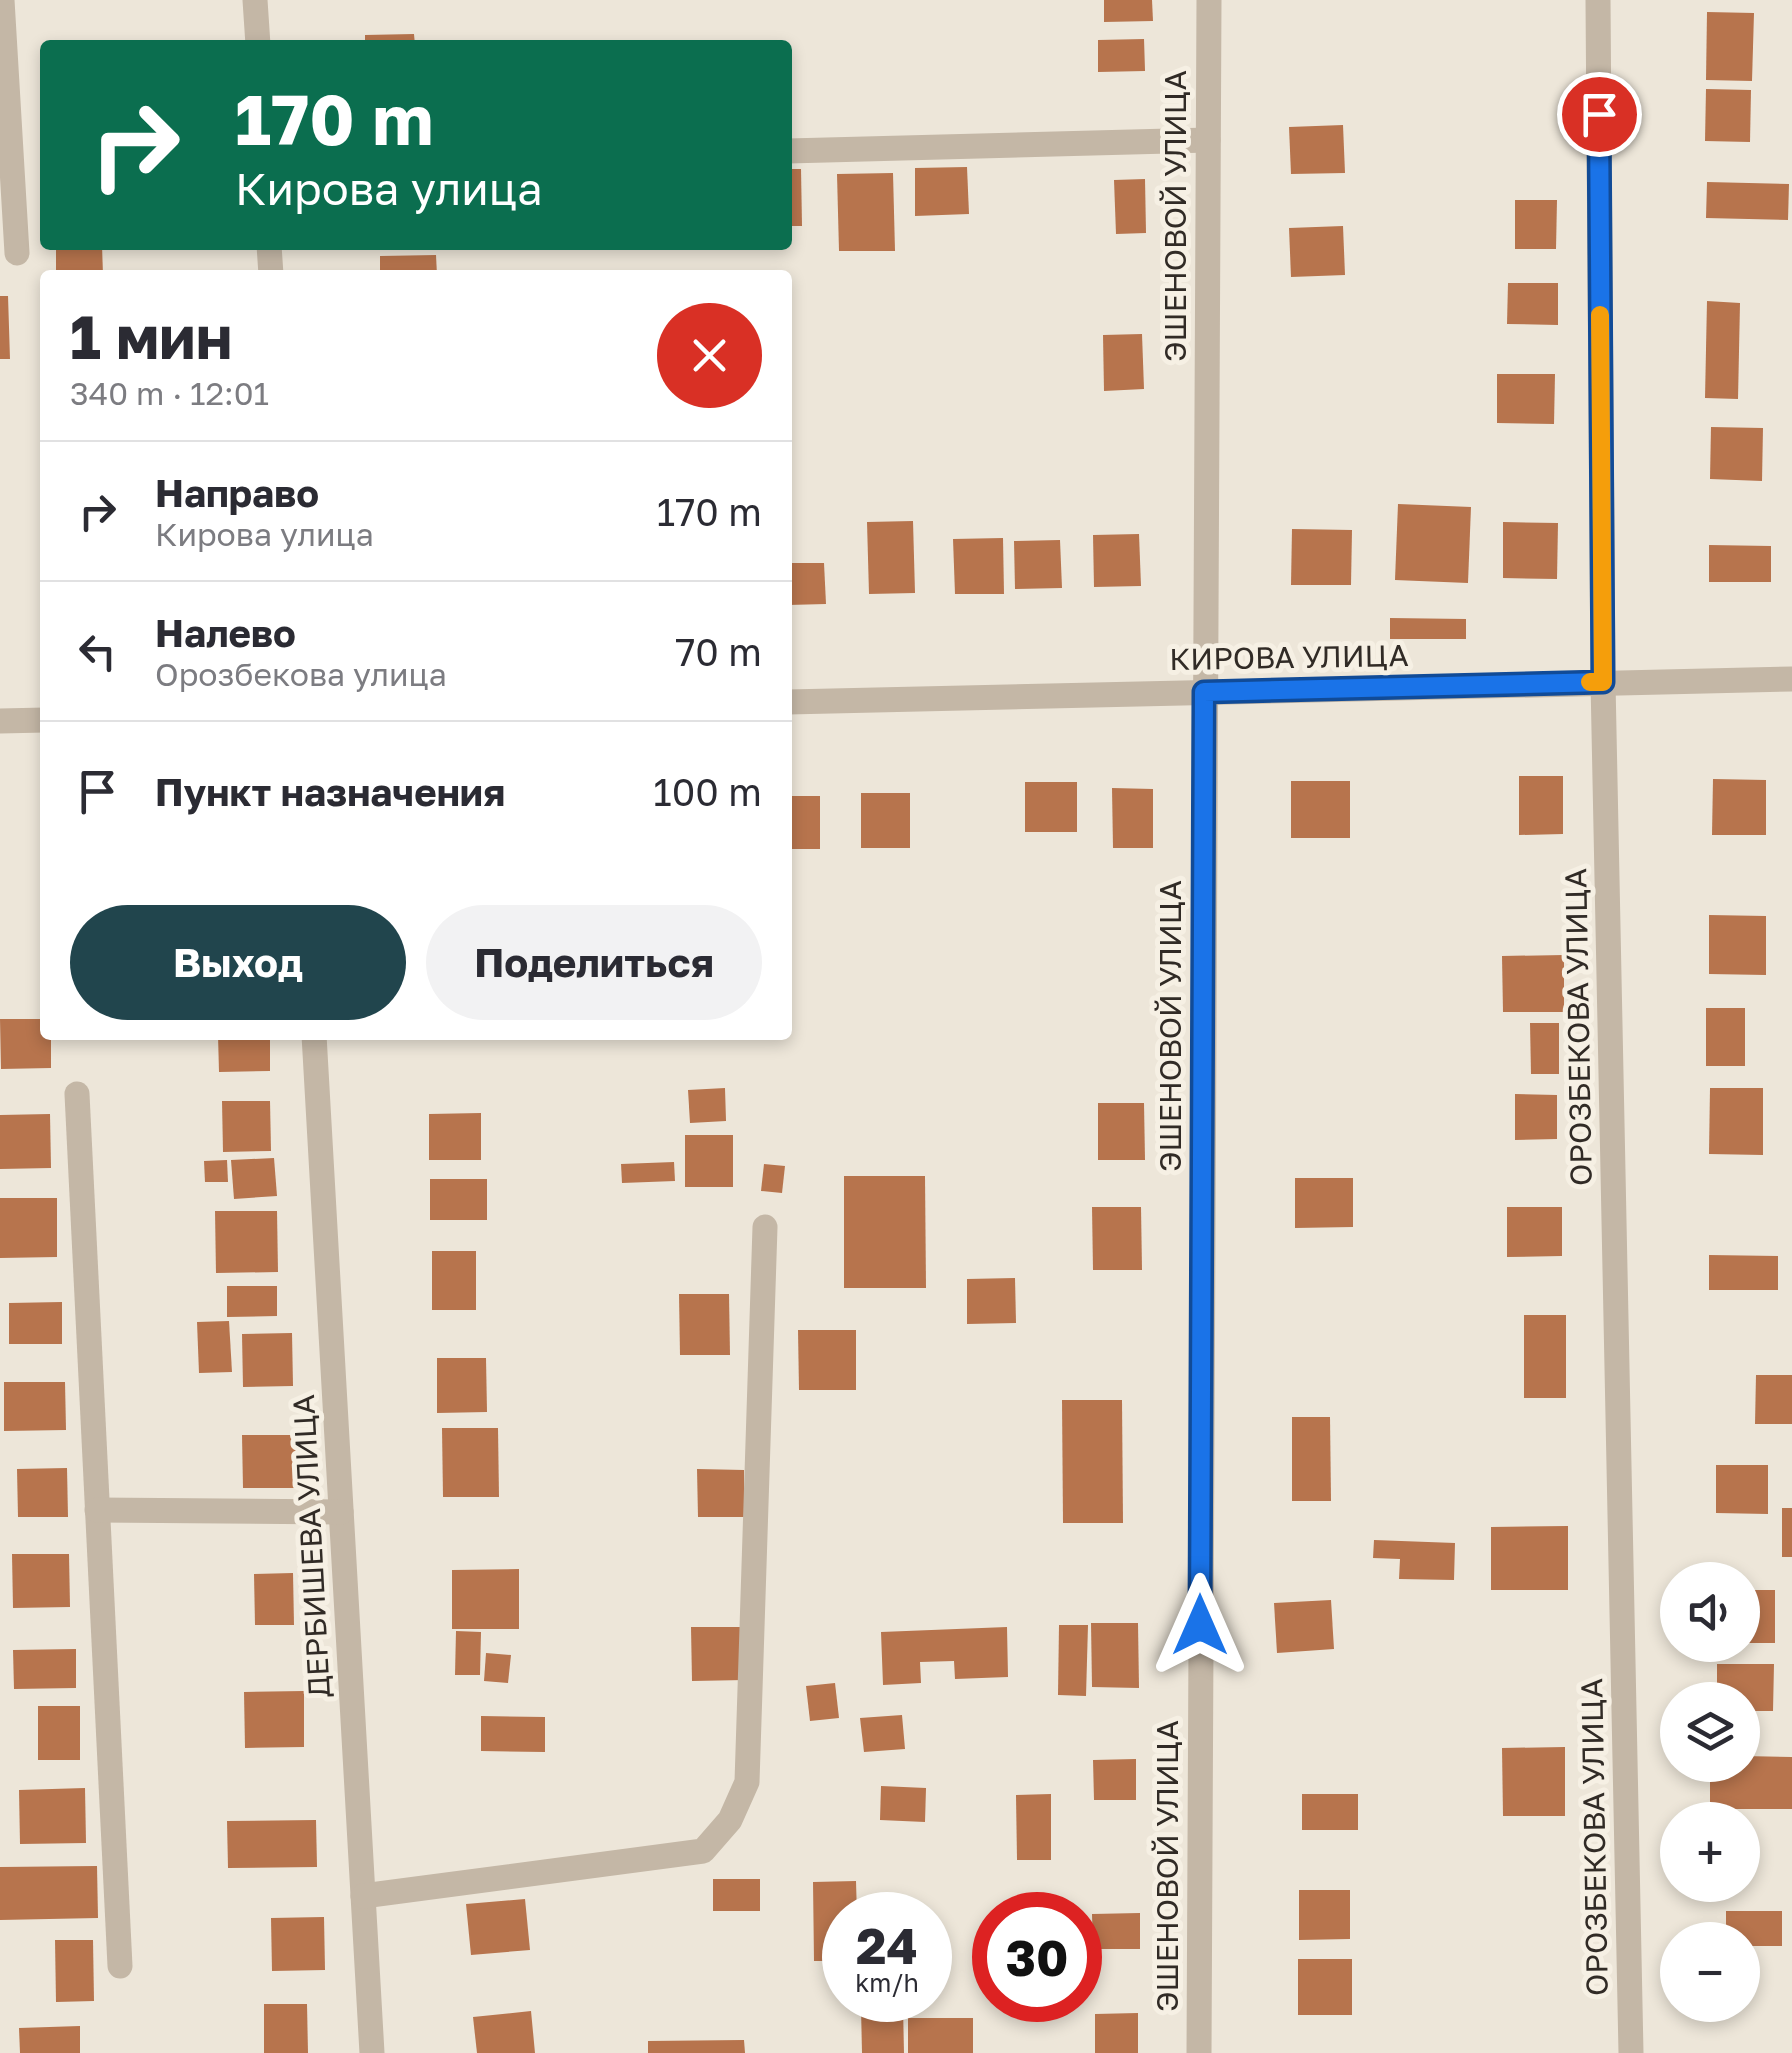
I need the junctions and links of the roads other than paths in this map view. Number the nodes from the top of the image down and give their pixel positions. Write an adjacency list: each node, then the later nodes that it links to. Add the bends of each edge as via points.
1 (2, 0): 8 (street)
2 (255, 0): 5 (street)
3 (1209, 0): 6 (street, ЭШЕНОВОЙ УЛИЦА)
4 (1598, 0): 10 (street, ОРОЗБЕКОВА УЛИЦА)
5 (258, 40)
6 (1208, 140): 7 (street); 11 (street, ЭШЕНОВОЙ УЛИЦА)
7 (792, 151)
8 (17, 253)
9 (1792, 679): 10 (street, КИРОВА УЛИЦА)
10 (1603, 682): 11 (street, КИРОВА УЛИЦА); 24 (street, ОРОЗБЕКОВА УЛИЦА)
11 (1204, 692): 12 (street, КИРОВА УЛИЦА); 23 (street, ЭШЕНОВОЙ УЛИЦА)
12 (792, 702)
13 (40, 720): 14 (street)
14 (0, 721)
15 (314, 1040): 19 (street, ДЕРБИШЕВА УЛИЦА)
16 (77, 1094): 18 (street)
17 (765, 1228): 20 (street, via 747,1782 730,1820 703,1851)
18 (98, 1510): 19 (street); 21 (street)
19 (341, 1512): 20 (street, ДЕРБИШЕВА УЛИЦА)
20 (363, 1896): 22 (street, ДЕРБИШЕВА УЛИЦА)
21 (120, 1966)
22 (372, 2053)
23 (1199, 2053)
24 (1631, 2053)

